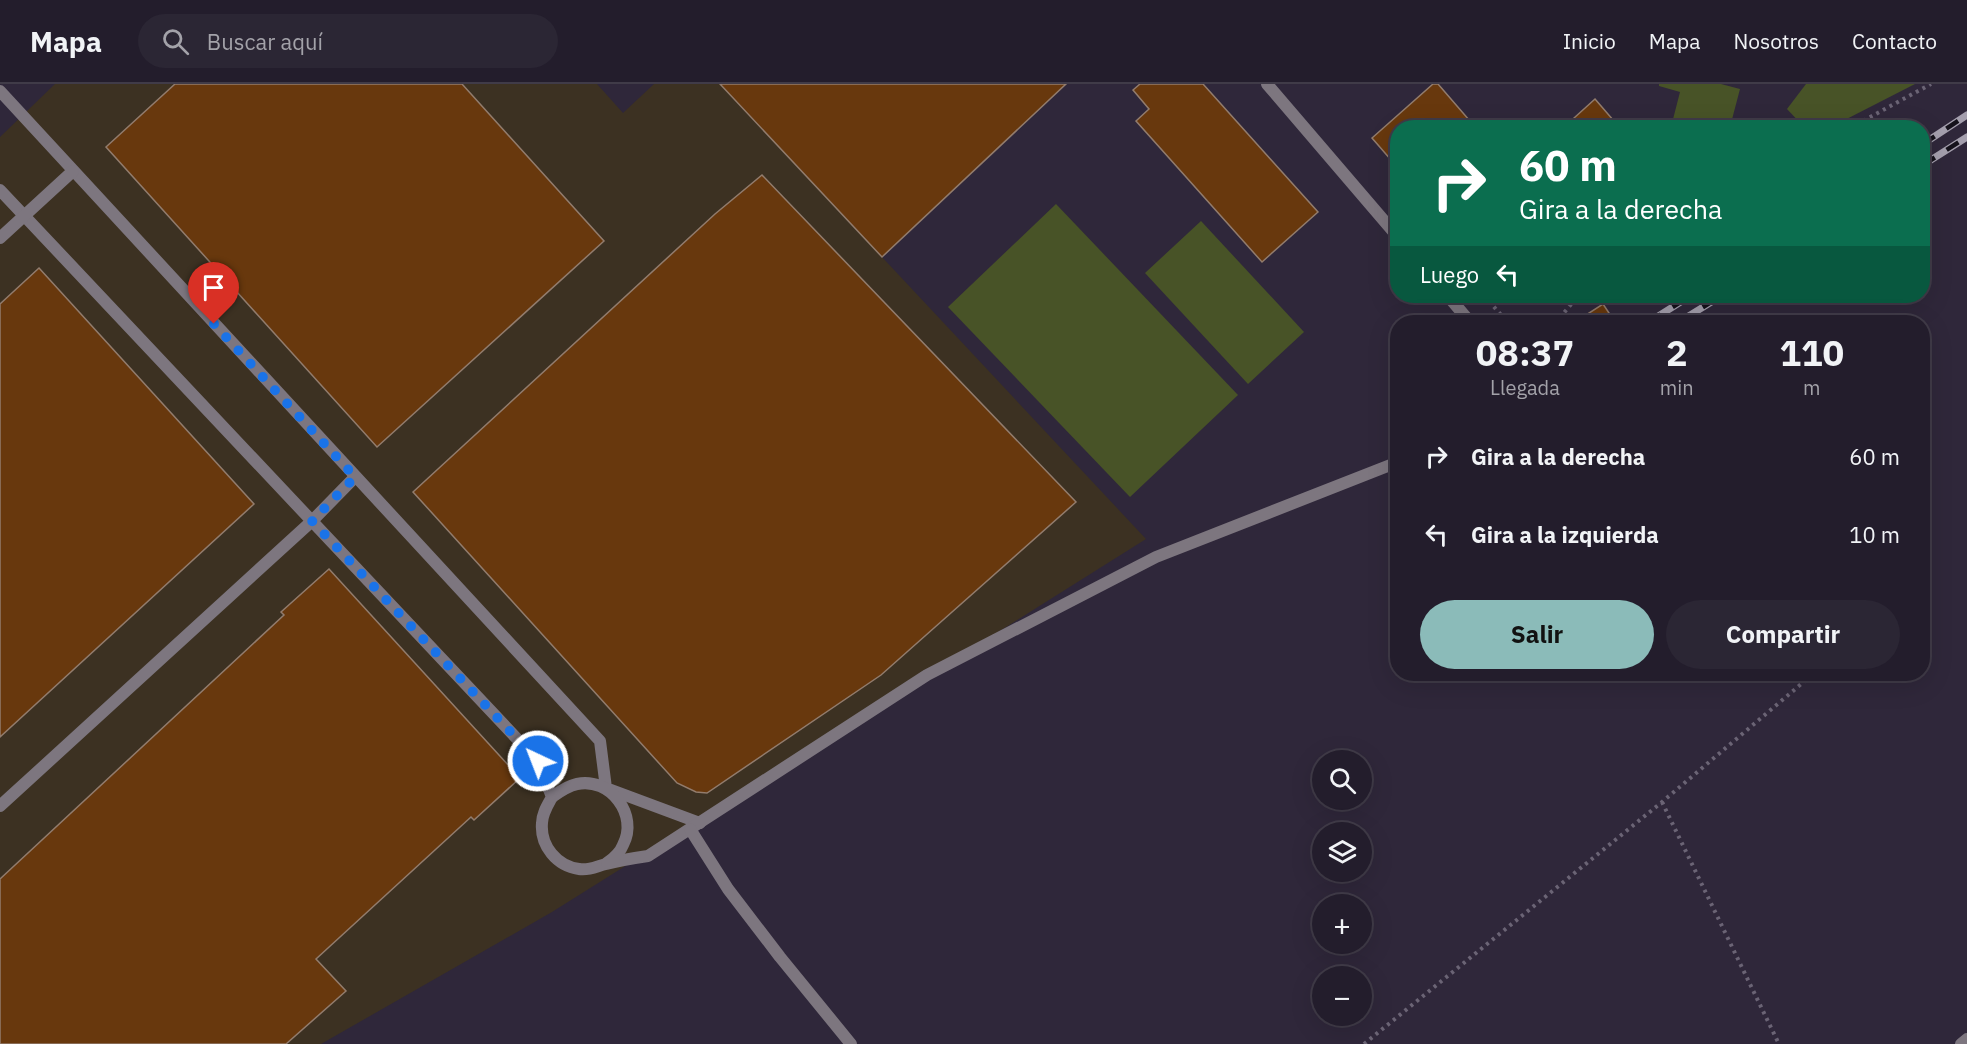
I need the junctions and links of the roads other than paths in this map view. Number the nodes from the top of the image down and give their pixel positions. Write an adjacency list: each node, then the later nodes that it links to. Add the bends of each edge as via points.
1 (1267, 84): 6 (street)
2 (0, 91): 3 (street)
3 (73, 171): 5 (street); 11 (street)
4 (0, 190): 5 (street)
5 (24, 216): 7 (street); 12 (street)
6 (1390, 228)
7 (0, 238)
8 (1454, 303): 9 (street)
9 (1464, 315)
10 (1390, 465): 16 (street, via 1156,557 927,675)
11 (355, 477): 12 (street); 13 (street, via 600,741)
12 (312, 521): 14 (street, via 538,761); 15 (street)
13 (606, 788): 14 (street, via 577,783); 16 (street); 17 (street, via 624,807 628,832 624,845)
14 (552, 798): 17 (street, via 542,822 547,848 556,859 580,870)
15 (0, 806)
16 (695, 826): 17 (street, via 648,856); 19 (street, via 728,890)
17 (606, 864)
18 (1967, 1039): 20 (street)
19 (851, 1044)
20 (1961, 1044)

